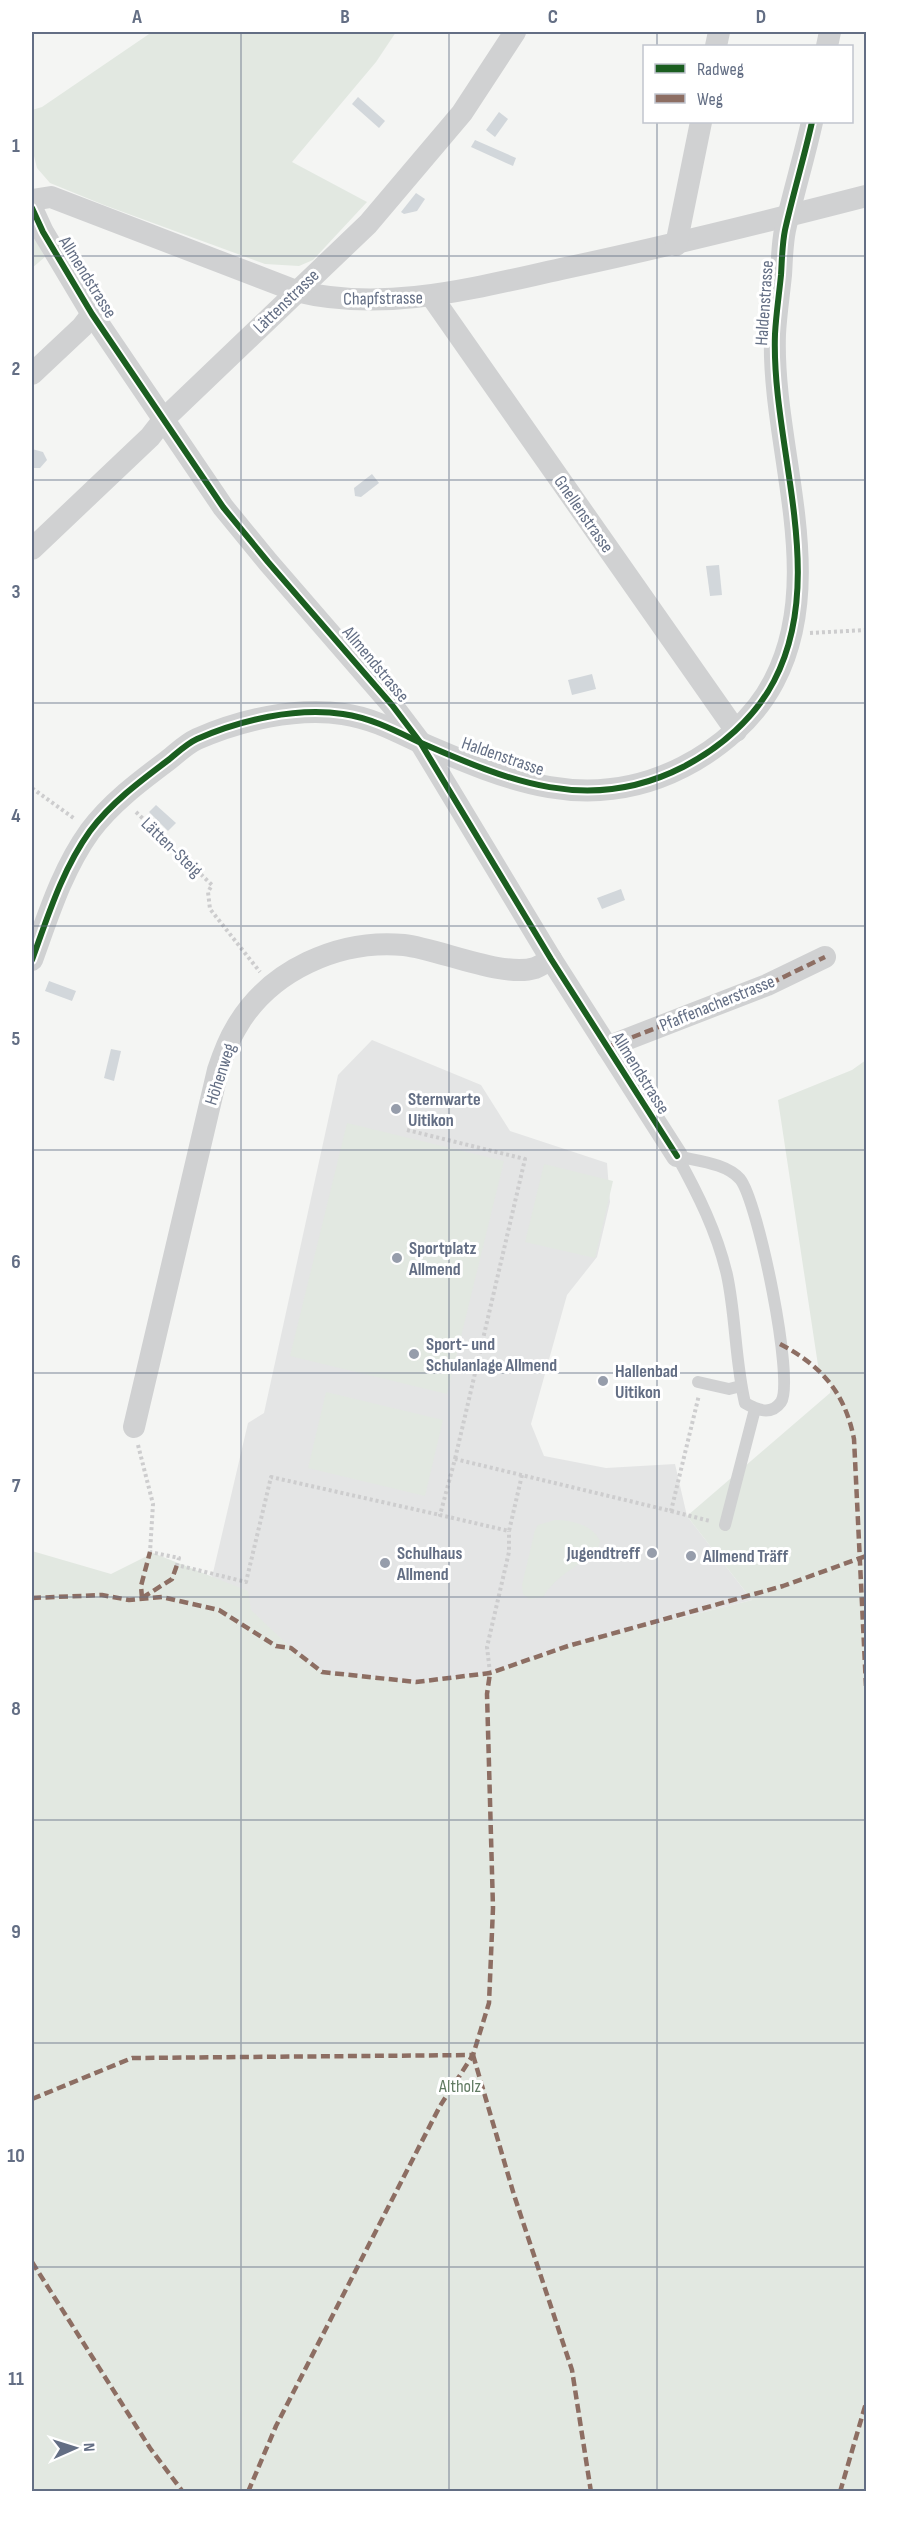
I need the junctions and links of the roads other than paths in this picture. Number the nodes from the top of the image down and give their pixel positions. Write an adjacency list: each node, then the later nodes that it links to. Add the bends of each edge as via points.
1 (515, 32): 9 (street, Lättenstrasse, via 455,121 368,224)
2 (701, 123): 8 (street)
3 (812, 123): 7 (street, Haldenstrasse)
4 (867, 196): 7 (street, Chapfstrasse)
5 (32, 200): 9 (street, Chapfstrasse, via 51,197)
6 (32, 208): 11 (street, Allmendstrasse)
7 (789, 216): 8 (street, Chapfstrasse); 15 (street, Haldenstrasse, via 775,335 798,601 774,681)
8 (676, 245): 10 (street, Chapfstrasse)
9 (296, 291): 10 (street, Chapfstrasse, via 335,299); 13 (street, Lättenstrasse)
10 (432, 297): 15 (street, Gnellenstrasse)
11 (92, 314): 12 (street, Allmendstrasse); 13 (street, Allmendstrasse)
12 (32, 374)
13 (164, 419): 14 (street, Lättenstrasse, via 150,437); 16 (street, Allmendstrasse, via 223,507)
14 (32, 549)
15 (736, 730): 16 (street, Haldenstrasse, via 700,758 659,780 587,792 518,781)
16 (420, 742): 18 (street, Allmendstrasse); 19 (street, Haldenstrasse, via 381,723 340,713 272,714 194,740 120,797 91,831 64,873)
17 (825, 957): 20 (street, Pfaffenacherstrasse, via 766,985)
18 (551, 959): 20 (street, Allmendstrasse); 25 (street, Höhenweg, via 534,968 512,970 405,945 357,946 304,963 253,1004 236,1027 218,1070)
19 (32, 960)
20 (607, 1047): 21 (street, Allmendstrasse)
21 (677, 1156): 23 (lane, via 717,1239 727,1277); 24 (lane, via 730,1169 742,1180 760,1230 784,1382 782,1400 774,1409)
22 (700, 1382): 23 (lane, via 729,1389)
23 (741, 1386): 24 (lane, via 745,1403)
24 (755, 1408): 26 (lane)
25 (134, 1426)
26 (725, 1524)

